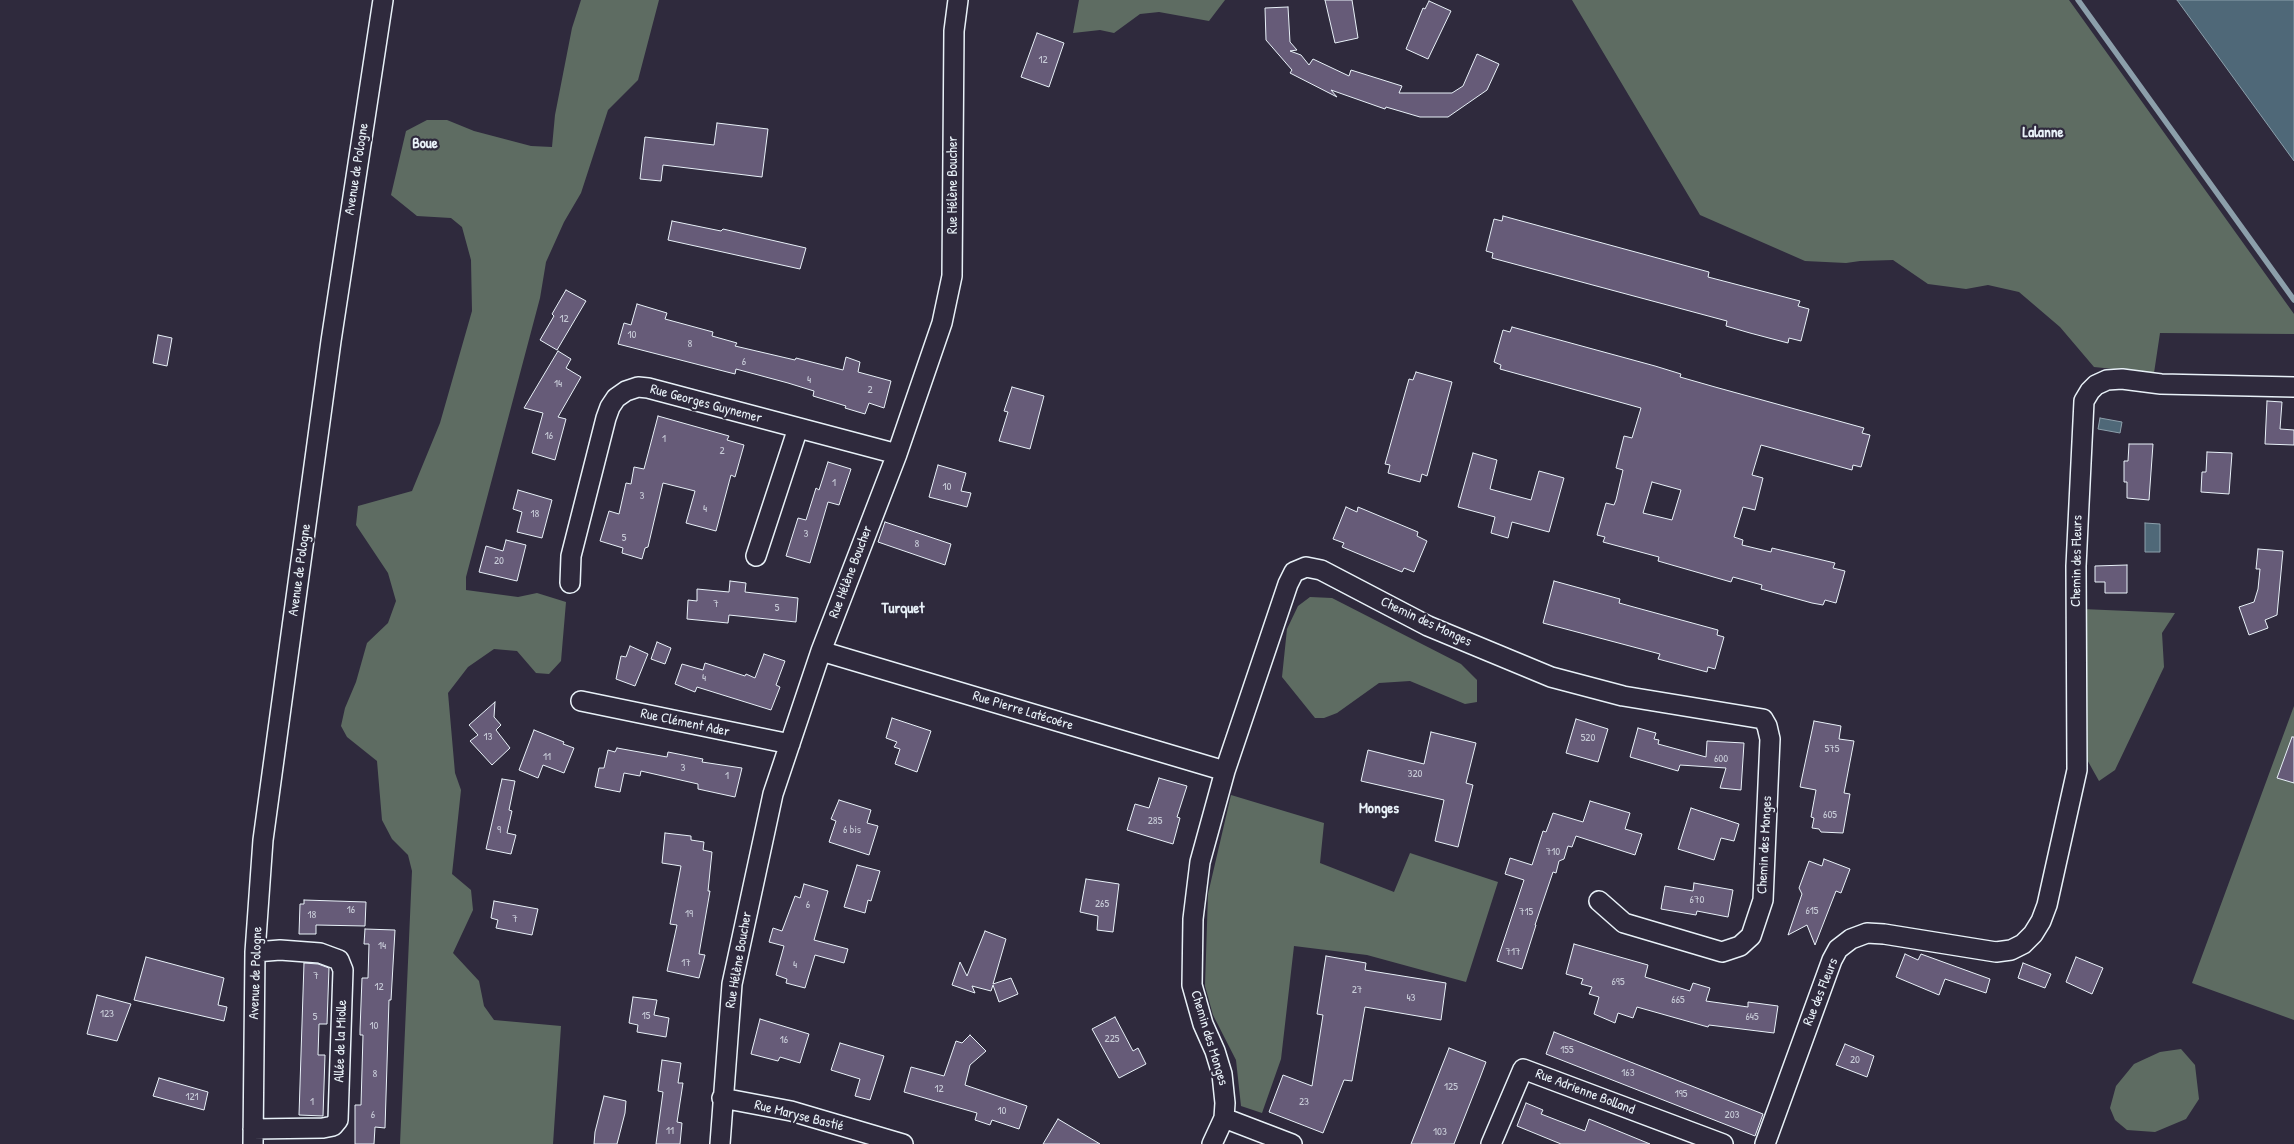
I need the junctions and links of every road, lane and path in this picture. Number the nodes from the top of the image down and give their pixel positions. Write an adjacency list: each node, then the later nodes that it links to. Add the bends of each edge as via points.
1 (383, 0): 14 (street, Avenue de Pologne, via 330,350 263,840)
2 (958, 0): 5 (street, Rue Hélène Boucher, via 954,31 952,276 942,323)
3 (2294, 387): 13 (street, Chemin des Fleurs, via 2161,384 2122,379 2096,385 2084,401 2076,566 2077,770 2047,905)
4 (798, 428): 5 (street, Rue Georges Guynemer); 6 (street); 7 (street, Rue Georges Guynemer, via 648,388 626,391 613,402 606,418 571,556)
5 (897, 454): 8 (street, Rue Hélène Boucher)
6 (756, 556)
7 (570, 583)
8 (821, 651): 10 (street, Rue Hélène Boucher); 11 (street, Rue Pierre Latécoére)
9 (581, 701): 10 (street, Rue Clément Ader)
10 (790, 744): 15 (street, Rue Hélène Boucher, via 773,794 732,984)
11 (1225, 771): 12 (street, Chemin des Monges, via 1288,584 1294,572 1306,567 1320,570 1428,626 1551,677 1623,696 1763,719 1770,739 1763,900 1751,936 1740,946 1722,952 1624,923); 16 (street, Chemin des Monges, via 1200,862 1193,919 1192,967 1192,985 1222,1074)
12 (1599, 901)
13 (2033, 934): 24 (street, Rue des Fleurs, via 2011,950 1996,952 1884,934 1867,933 1851,939 1832,960)
14 (255, 952): 17 (street, Avenue de Pologne); 17 (street, Allée de la Miolle, via 320,953 339,960 343,970 338,1120 323,1128)
15 (722, 1098): 18 (street, Rue Hélène Boucher); 19 (street, Rue Maryse Bastié, via 791,1111)
16 (1224, 1118): 20 (street, Chemin des Monges); 21 (street)
17 (253, 1136)
18 (720, 1144)
19 (904, 1144)
20 (1212, 1144)
21 (1292, 1144)
22 (1491, 1144): 23 (street, Rue Adrienne Bolland, via 1524,1069)
23 (1723, 1144)
24 (1765, 1144)

